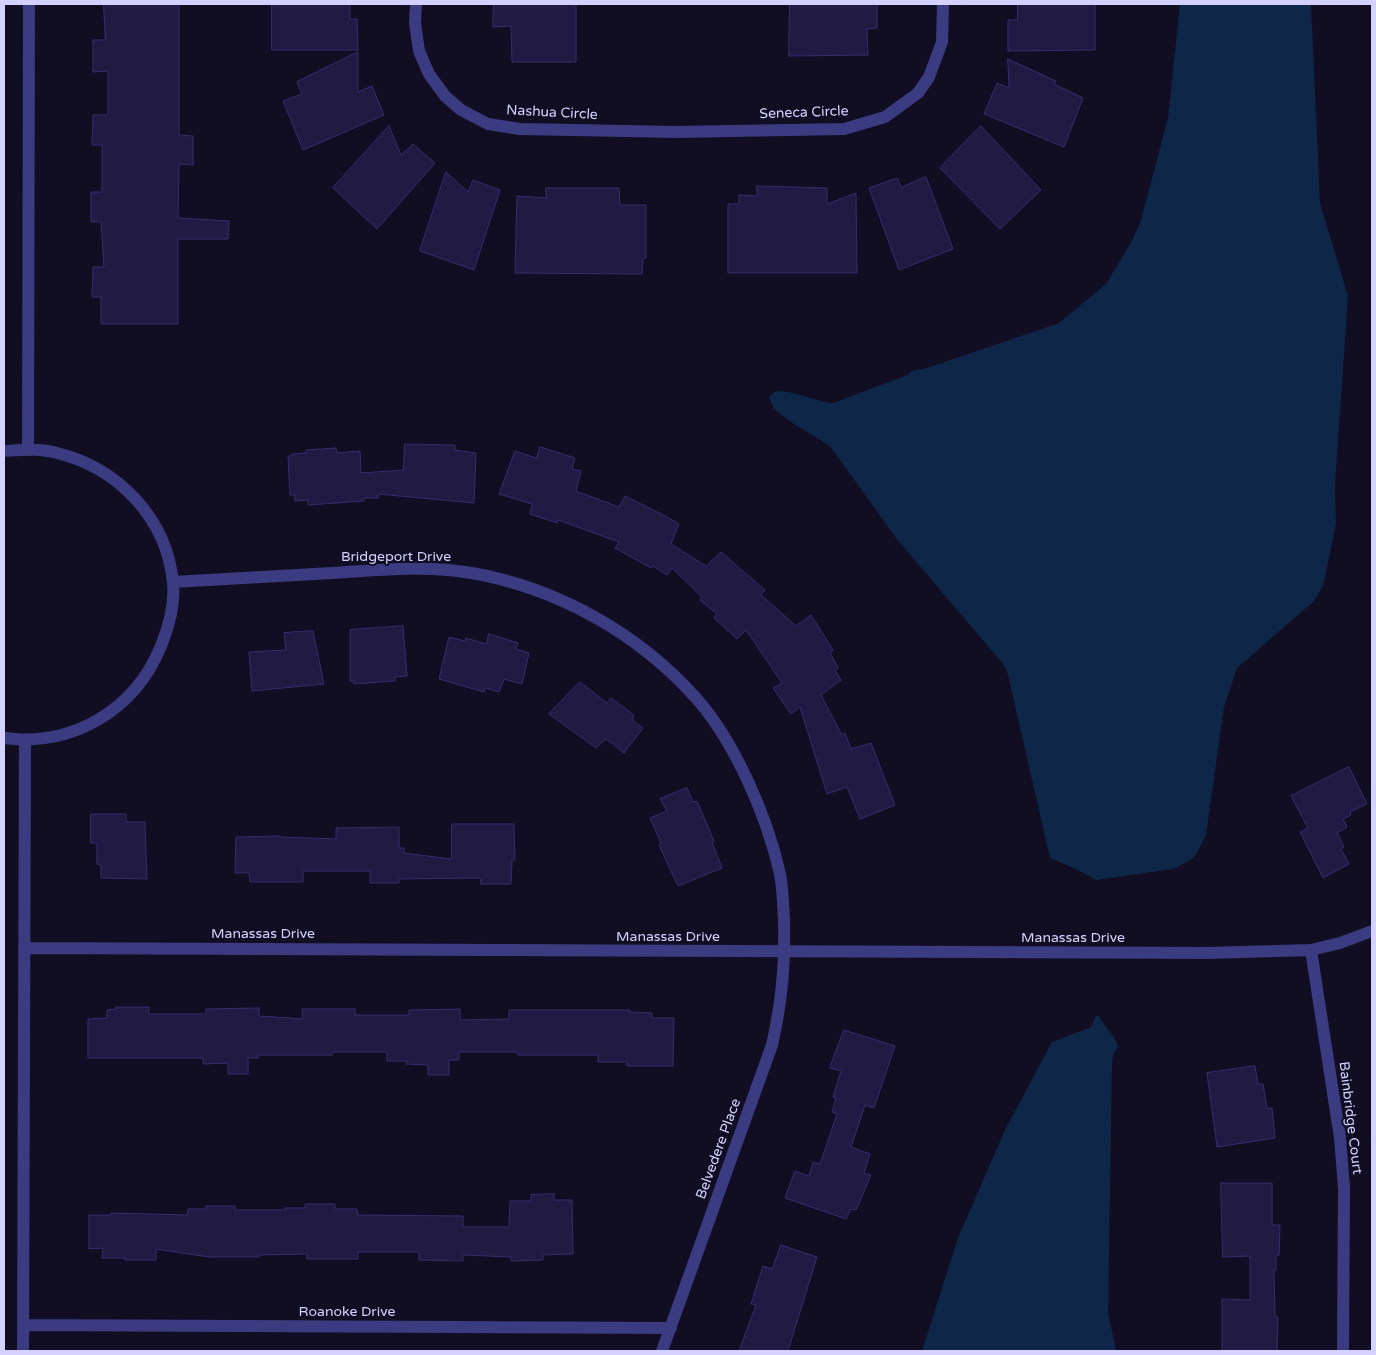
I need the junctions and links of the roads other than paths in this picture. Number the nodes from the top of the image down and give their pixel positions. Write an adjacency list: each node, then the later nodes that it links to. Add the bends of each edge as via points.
1 (29, 4): 5 (street)
2 (416, 4): 4 (street, Nashua Circle, via 419,51 429,74 444,96 461,110 488,124 520,129)
3 (943, 4): 4 (street, Seneca Circle, via 942,42 929,77 918,93 885,117 844,129)
4 (677, 132)
5 (28, 449): 6 (street); 7 (street, via 56,452 83,461 109,475 133,495 154,522 166,549)
6 (4, 452)
7 (173, 582): 9 (street, via 168,631 154,664 137,688 112,712 84,728 55,737); 13 (street, Bridgeport Drive, via 379,570 429,569 470,573 534,590 578,608 614,629 670,672 697,699 736,759 765,820 780,874)
8 (4, 738): 9 (street)
9 (25, 741): 11 (street)
10 (1372, 930): 12 (street, Manassas Drive)
11 (24, 948): 13 (street, Manassas Drive); 14 (street)
12 (1311, 950): 13 (street, Manassas Drive, via 1207,954); 18 (street, Bainbridge Court, via 1340,1138 1344,1188)
13 (784, 952): 15 (street, Belvedere Place, via 780,1005 772,1045)
14 (23, 1325): 15 (street, Roanoke Drive); 16 (street)
15 (670, 1328): 17 (street, Belvedere Place)
16 (23, 1351)
17 (662, 1351)
18 (1343, 1351)

